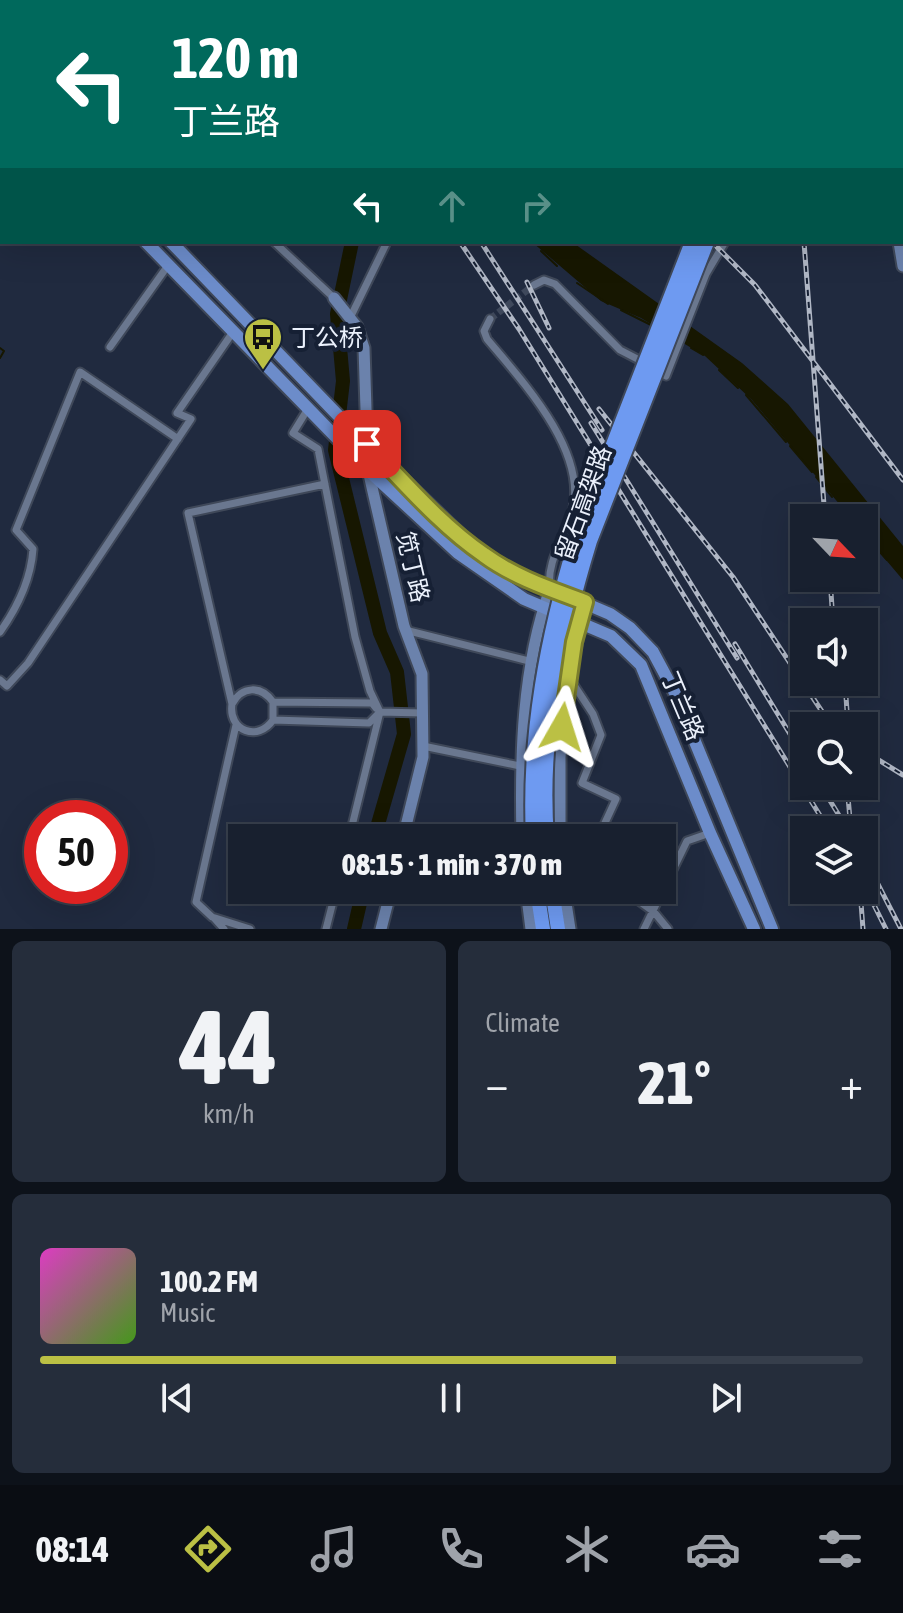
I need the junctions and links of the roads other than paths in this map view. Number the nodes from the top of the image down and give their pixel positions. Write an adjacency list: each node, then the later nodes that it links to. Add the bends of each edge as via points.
1 (148, 244): 9 (main road, 丁兰路)
2 (173, 244): 19 (main road, 丁兰路)
3 (276, 244): 13 (street, 笕丁路)
4 (386, 244): 13 (street)
5 (690, 244): 11 (highway, 留石高架路, bridge)
6 (708, 244): 11 (highway, 留石高架路, bridge)
7 (724, 244): 12 (street, via 666,376 620,350 555,284 544,280)
8 (899, 244): 10 (main road)
9 (169, 264): 15 (main road, 丁兰路); 16 (street)
10 (903, 266)
11 (686, 275): 42 (highway, 留石高架路, bridge, via 577,537 562,587 539,703); 43 (highway, 留石高架路, bridge, via 576,588 554,692)
12 (534, 285)
13 (343, 307): 19 (main road, 笕丁路, via 364,348)
14 (490, 319): 22 (street, via 484,331 487,339 550,421 573,475 572,512 548,574)
15 (233, 332): 17 (main road, 丁兰路); 18 (street, via 177,413 191,419)
16 (110, 347)
17 (309, 407): 20 (main road, 丁兰路); 21 (street, via 293,433 318,449)
18 (178, 439): 27 (street, via 80,372 16,530 33,549 32,565); 30 (street, via 28,663 7,686)
19 (367, 444): 20 (main road, 笕丁路); 22 (main road, 丁兰路, via 483,555)
20 (368, 470): 24 (main road, 丁兰路, via 484,574); 26 (main road, 笕丁路)
21 (325, 484): 32 (street, via 188,513); 33 (street, via 355,637)
22 (550, 589): 23 (main road, 丁兰路); 24 (main road)
23 (585, 602): 25 (main road); 67 (main road, 丁兰路, via 630,628 653,652 675,693)
24 (543, 608): 25 (main road, 丁兰路); 28 (main road)
25 (581, 623): 29 (main road); 46 (main road, 丁兰路, via 611,636 641,665)
26 (405, 630): 28 (street); 34 (main road, 笕丁路, via 422,674)
27 (0, 632)
28 (533, 662): 38 (main road)
29 (568, 677): 44 (main road); 45 (street, via 601,735 582,783 616,799)
30 (0, 680)
31 (273, 702): 32 (street, via 263,691 248,690); 33 (street, via 372,703); 35 (street)
32 (232, 704): 36 (street)
33 (380, 712): 34 (street); 35 (street, via 369,723); 39 (street)
34 (419, 713): 37 (main road, 笕丁路)
35 (273, 720): 36 (street, via 256,733)
36 (236, 725): 55 (street, via 196,902)
37 (423, 746): 38 (street); 40 (main road, 笕丁路)
38 (520, 766): 41 (main road)
39 (352, 824)
40 (406, 824)
41 (522, 824)
42 (533, 824)
43 (547, 824)
44 (560, 824)
45 (604, 824)
46 (710, 833): 54 (street, via 687,841); 66 (main road, 丁兰路)
47 (332, 904): 58 (street)
48 (387, 904): 59 (main road)
49 (528, 904): 60 (main road)
50 (539, 904): 61 (highway)
51 (554, 904): 62 (highway)
52 (643, 904): 54 (street)
53 (566, 905): 63 (main road)
54 (654, 912): 64 (street); 65 (street)
55 (212, 917): 56 (street); 57 (street)
56 (224, 929)
57 (250, 929)
58 (326, 929)
59 (381, 929)
60 (531, 929)
61 (543, 929)
62 (558, 929)
63 (570, 929)
64 (644, 929)
65 (668, 929)
66 (754, 929)
67 (772, 929)

